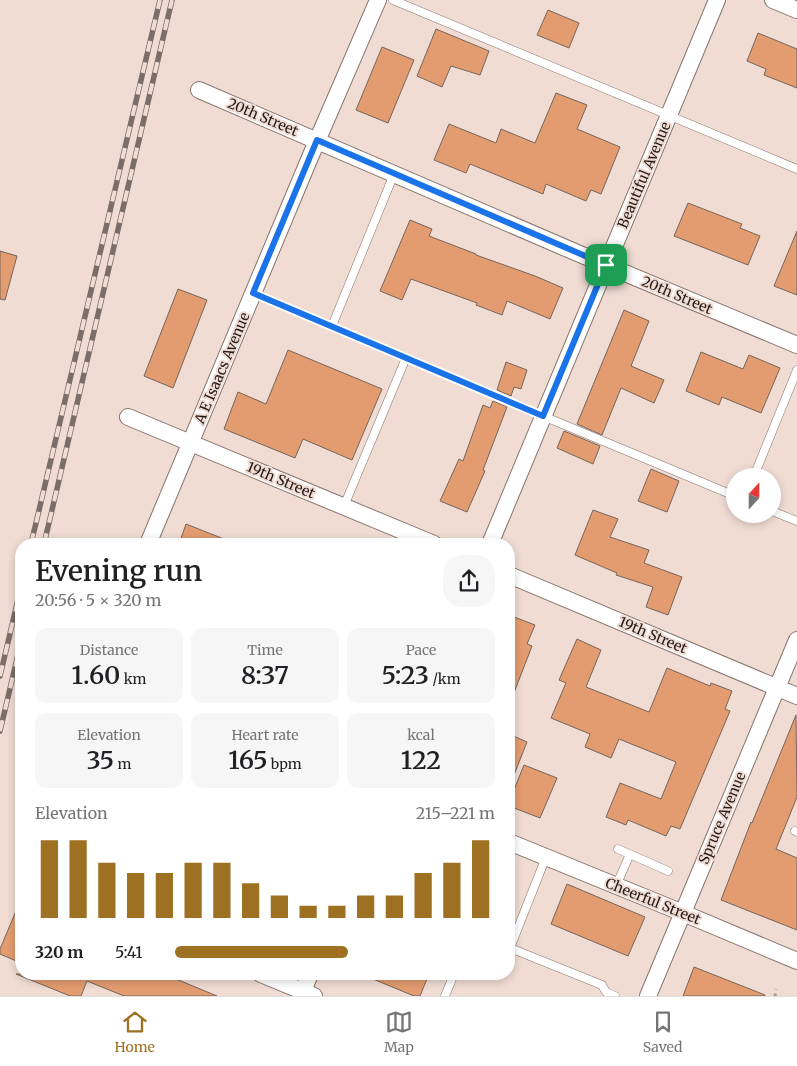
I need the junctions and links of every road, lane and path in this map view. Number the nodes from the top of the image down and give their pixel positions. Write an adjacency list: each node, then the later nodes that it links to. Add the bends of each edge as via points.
1 (378, 0): 8 (street, A E Isaacs Avenue)
2 (393, 0): 7 (lane)
3 (717, 0): 7 (street, Beautiful Avenue)
4 (773, 0): 5 (street)
5 (797, 10)
6 (199, 90): 8 (street, 20th Street)
7 (669, 116): 9 (lane); 11 (street, Beautiful Avenue)
8 (317, 140): 10 (street, 20th Street); 12 (street, A E Isaacs Avenue)
9 (797, 169)
10 (394, 174): 11 (street, 20th Street); 13 (lane)
11 (606, 265): 14 (street, 20th Street); 17 (street, Beautiful Avenue)
12 (253, 293): 13 (lane); 19 (street, A E Isaacs Avenue)
13 (332, 326): 15 (lane)
14 (797, 345)
15 (406, 358): 17 (lane); 22 (lane)
16 (797, 370): 20 (lane)
17 (543, 416): 21 (lane); 27 (street, Beautiful Avenue)
18 (128, 417): 19 (street, 19th Street)
19 (191, 443): 22 (street, 19th Street); 25 (street, A E Isaacs Avenue)
20 (757, 468)
21 (726, 492)
22 (344, 506): 26 (street, 19th Street)
23 (781, 515): 24 (lane)
24 (797, 521)
25 (151, 538)
26 (420, 538)
27 (492, 538)
28 (515, 578): 30 (street, 19th Street)
29 (797, 640): 30 (street, Spruce Avenue)
30 (777, 687): 31 (street, 19th Street); 38 (street, Spruce Avenue)
31 (797, 696)
32 (515, 844): 35 (street, Cheerful Street)
33 (618, 849): 34 (lane)
34 (630, 854): 36 (lane); 37 (lane)
35 (546, 857): 37 (street, Cheerful Street); 39 (lane)
36 (668, 870)
37 (616, 886): 38 (street, Cheerful Street)
38 (683, 913): 41 (street, Cheerful Street); 49 (street, Spruce Avenue)
39 (515, 935)
40 (515, 950): 48 (lane, via 602,985 606,992)
41 (797, 961)
42 (275, 980): 46 (street)
43 (310, 980): 46 (street)
44 (452, 980): 47 (lane)
45 (776, 989): 50 (path)
46 (309, 994)
47 (445, 996)
48 (615, 996)
49 (648, 996)
50 (775, 996)

